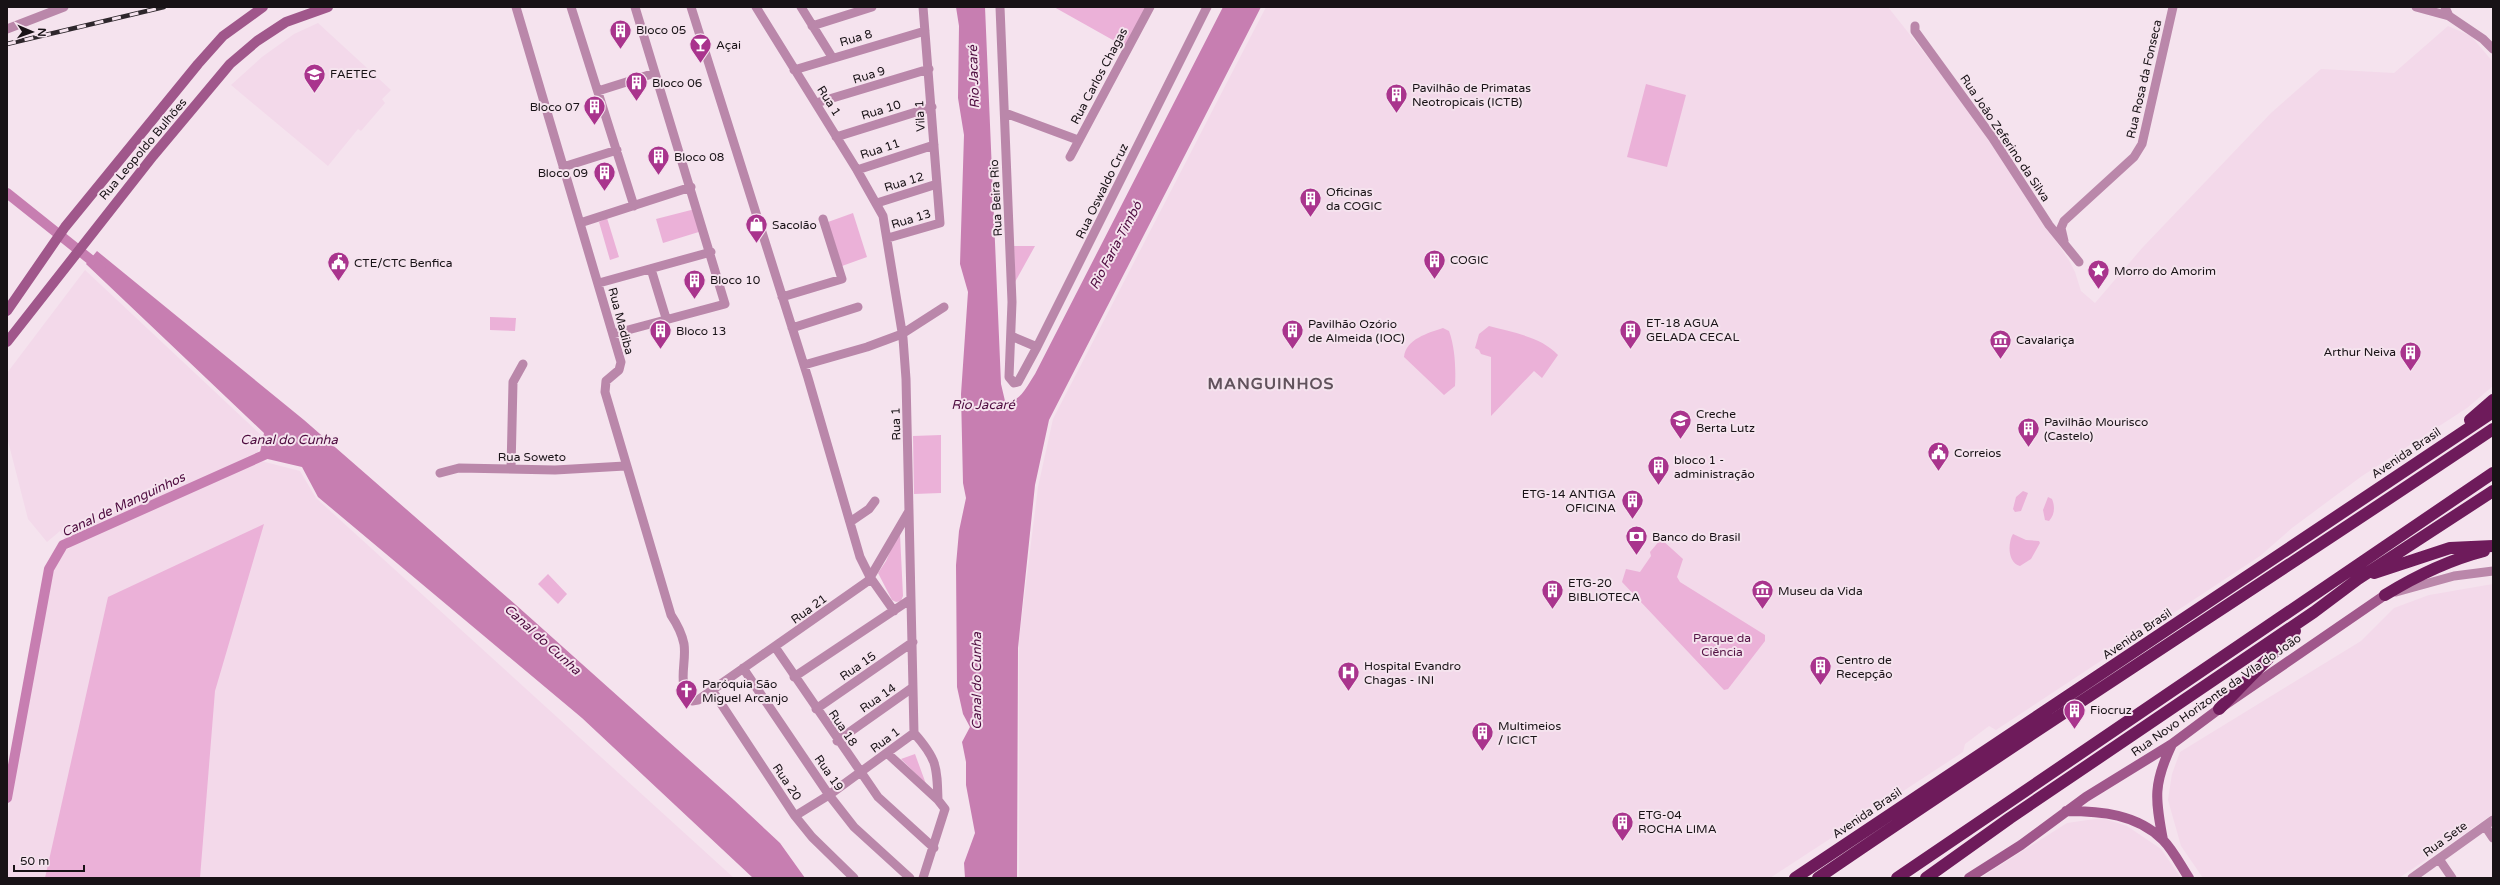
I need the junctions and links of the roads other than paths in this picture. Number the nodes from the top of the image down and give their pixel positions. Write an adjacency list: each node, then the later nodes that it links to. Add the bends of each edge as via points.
1 (34, 7): 19 (street)
2 (64, 7): 19 (street)
3 (263, 7): 57 (main road, Rua Leopoldo Bulhões, via 223,36 133,142 65,227)
4 (328, 7): 63 (main road, Rua Leopoldo Bulhões, via 286,22 257,41 230,64 153,156)
5 (517, 7): 39 (street, Rua Madiba)
6 (572, 7): 30 (street)
7 (635, 7): 29 (street)
8 (691, 7): 54 (street)
9 (756, 7): 28 (street, Rua 1)
10 (801, 7): 21 (street)
11 (872, 7): 21 (street)
12 (922, 7): 24 (street, Vila 1)
13 (1000, 7): 33 (street, Rua Beira Rio)
14 (1150, 7): 35 (street, Rua Carlos Chagas)
15 (1207, 7): 64 (street, Rua Oswaldo Cruz)
16 (2173, 7): 49 (street, Rua Rosa da Fonseca, via 2142,144 2134,157 2064,221 2061,228)
17 (2416, 7): 20 (street, via 2426,12)
18 (2445, 7): 20 (street)
19 (40, 14): 23 (street)
20 (2449, 16): 25 (street)
21 (812, 26): 26 (street)
22 (1915, 26): 49 (street, Rua João Zeferino da Silva, via 1915,31 1971,107 2049,225)
23 (7, 29)
24 (925, 30): 26 (street, Rua 8); 27 (street, Vila 1)
25 (2493, 49)
26 (832, 57): 28 (street, Rua 8)
27 (929, 69): 31 (street, Rua 9); 32 (street, Vila 1)
28 (794, 70): 31 (street, Rua 1)
29 (655, 73): 30 (street); 42 (street)
30 (598, 91): 37 (street)
31 (816, 103): 34 (street, Rua 1)
32 (932, 107): 34 (street, Rua 10); 36 (street, Vila 1)
33 (1005, 113): 35 (street); 62 (street, Rua Beira Rio)
34 (836, 137): 40 (street, Rua 1)
35 (1078, 140): 38 (street, Rua Carlos Chagas)
36 (934, 144): 40 (street, Rua 11); 41 (street, Vila 1)
37 (616, 150): 39 (street); 44 (street)
38 (1070, 157)
39 (563, 167): 46 (street, Rua Madiba)
40 (857, 170): 43 (street, Rua 1)
41 (937, 184): 43 (street, Rua 12); 47 (street, Vila 1)
42 (691, 188): 44 (street); 50 (street)
43 (877, 203): 48 (street, Rua 1)
44 (634, 206): 46 (street)
45 (823, 219): 54 (street, via 842,279)
46 (580, 223): 53 (street, Rua Madiba)
47 (940, 223): 48 (street, Rua 13)
48 (888, 238): 61 (street, Rua 1)
49 (2065, 242): 51 (street, Rua João Zeferino da Silva)
50 (710, 252): 52 (street); 58 (street, via 725,304)
51 (2079, 262)
52 (651, 269): 53 (street); 58 (street)
53 (599, 283): 60 (street, Rua Madiba)
54 (782, 297): 59 (street)
55 (944, 307): 61 (street)
56 (858, 308): 59 (street)
57 (7, 311)
58 (666, 318): 60 (street)
59 (792, 328): 66 (street)
60 (612, 334): 74 (street, Rua Madiba, via 620,366 606,380 605,392)
61 (902, 334): 66 (street); 80 (street, Rua 1, via 906,379)
62 (1011, 336): 64 (street); 67 (street, Rua Beira Rio, via 1009,377)
63 (7, 342)
64 (1037, 347): 67 (street, Rua Oswaldo Cruz)
65 (523, 364): 75 (street, via 513,382)
66 (804, 365): 81 (street)
67 (1016, 383)
68 (2493, 400): 73 (highway)
69 (2493, 412): 73 (highway, Avenida Brasil)
70 (2493, 425): 72 (highway)
71 (2493, 429): 72 (highway, Avenida Brasil)
72 (2475, 442): 120 (highway, Avenida Brasil, via 2155,654 2090,694)
73 (2427, 455): 119 (highway, Avenida Brasil)
74 (625, 466): 75 (street, Rua Soweto, via 555,470); 97 (street, Rua Madiba, via 672,615 684,644 684,688)
75 (512, 469): 76 (street, Rua Soweto, via 459,468)
76 (440, 473)
77 (2493, 473): 121 (highway)
78 (2493, 491): 86 (highway)
79 (875, 501): 81 (street)
80 (909, 511): 85 (street, Rua 21); 88 (street, Rua 1)
81 (850, 522): 85 (street, via 860,557)
82 (2493, 546): 86 (highway, via 2450,548)
83 (2493, 549): 87 (highway, via 2469,555 2415,577)
84 (2493, 571): 87 (street, Rua Novo Horizonte da Vila do João, via 2454,576)
85 (870, 577): 89 (street); 92 (street, Rua 21, via 868,582)
86 (2358, 579): 90 (highway)
87 (2385, 595): 99 (main road, Rua Novo Horizonte da Vila do João)
88 (911, 599): 89 (street); 91 (street, Rua 1)
89 (894, 611): 94 (street)
90 (2314, 612): 99 (highway); 115 (highway, via 2010,818)
91 (913, 642): 95 (street, Rua 1); 98 (street, Rua 15)
92 (775, 647): 93 (street, Rua 21); 94 (street, Rua 18)
93 (743, 668): 96 (street, Rua 21); 105 (street, Rua 19)
94 (794, 677): 98 (street, Rua 18)
95 (912, 688): 100 (street, Rua 1); 101 (street, Rua 14)
96 (712, 690): 97 (street, Rua 21); 108 (street, Rua 20)
97 (695, 701)
98 (816, 709): 101 (street, Rua 18)
99 (2219, 709): 102 (main road, Rua Novo Horizonte da Vila do João)
100 (914, 733): 103 (street, Rua 1); 106 (street, via 932,753)
101 (837, 741): 104 (street, Rua 18)
102 (2172, 744): 107 (main road, Rua Novo Horizonte da Vila do João); 112 (main road, via 2162,765 2157,788 2156,799)
103 (888, 754): 104 (street, Rua 1); 106 (street)
104 (860, 773): 105 (street, Rua 1); 113 (street, Rua 18, via 878,797)
105 (829, 795): 108 (street, Rua 1); 117 (street, Rua 19, via 854,827)
106 (938, 800): 113 (street, via 945,812)
107 (2066, 811): 112 (main road, via 2094,811 2126,817 2140,823); 124 (main road, Rua Novo Horizonte da Vila do João, via 2021,845)
108 (795, 816): 116 (street, Rua 20, via 812,837)
109 (2493, 820): 110 (street, Rua Sete)
110 (2485, 826): 111 (street); 114 (street, Rua Sete)
111 (2493, 838)
112 (2163, 840): 125 (main road)
113 (934, 848): 118 (street)
114 (2439, 859): 126 (street, Rua Sete); 127 (street)
115 (1953, 860): 122 (highway); 123 (highway)
116 (854, 878)
117 (910, 878)
118 (923, 878)
119 (1795, 878)
120 (1818, 878)
121 (1897, 878)
122 (1910, 878)
123 (1926, 878)
124 (1969, 878)
125 (2189, 878)
126 (2412, 878)
127 (2452, 878)

